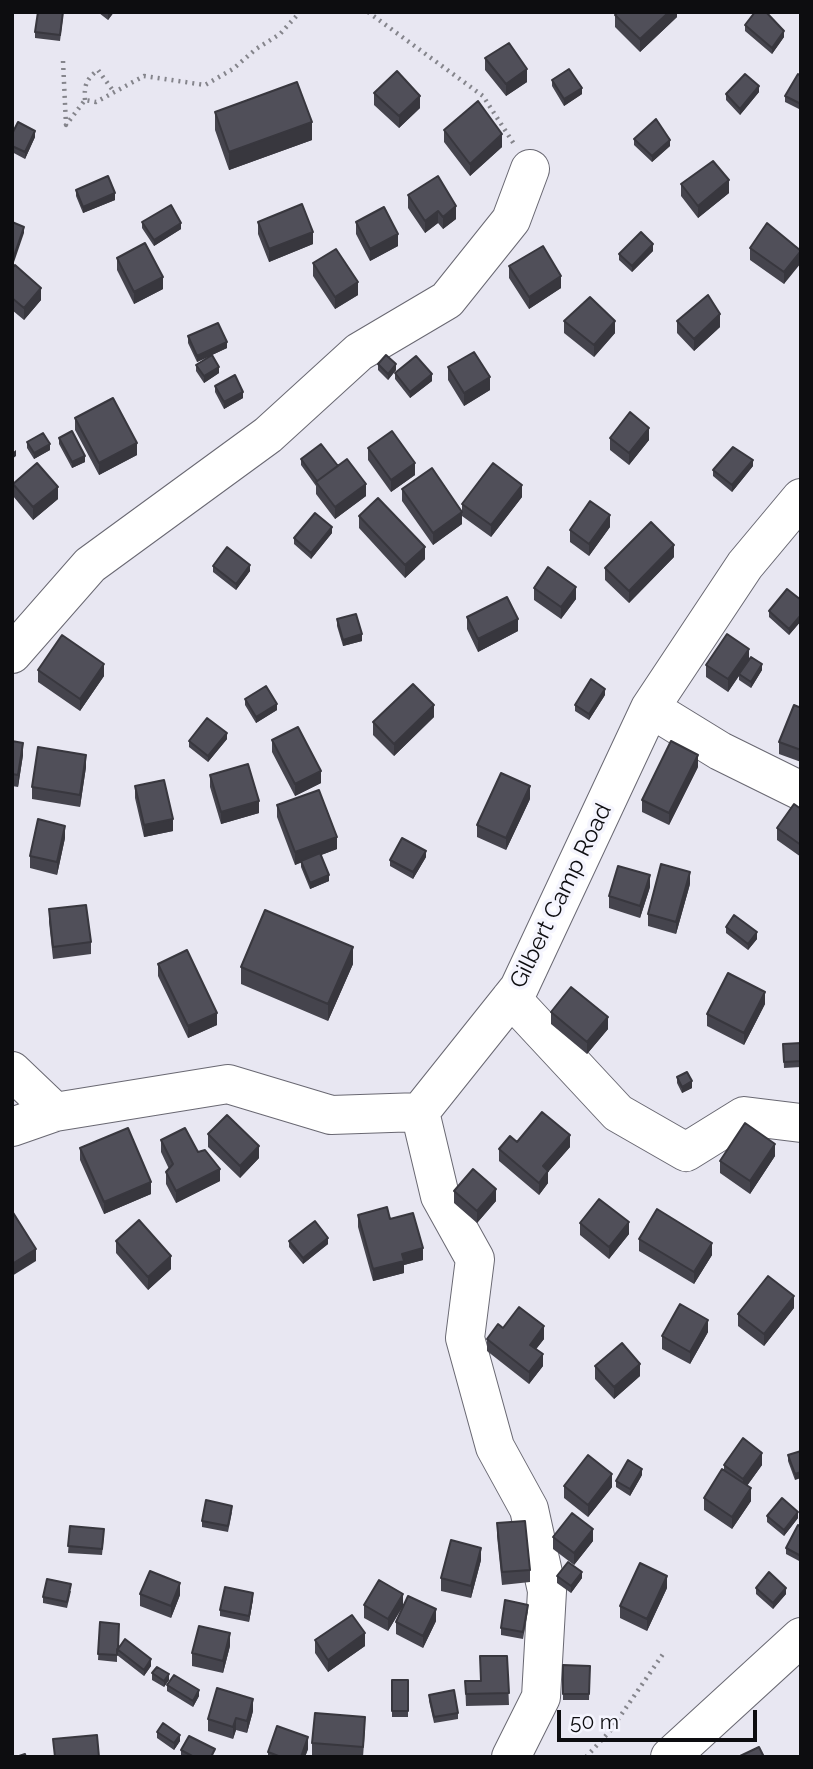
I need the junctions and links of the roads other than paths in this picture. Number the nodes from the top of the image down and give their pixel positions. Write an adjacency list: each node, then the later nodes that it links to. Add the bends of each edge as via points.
1 (530, 169): 3 (street, via 511,220 447,300 359,352 268,435 90,565)
2 (801, 498): 4 (street, Gilbert Camp Road, via 746,565)
3 (12, 654)
4 (650, 708): 5 (street, via 720,751); 6 (street, Gilbert Camp Road)
5 (801, 791)
6 (511, 998): 9 (street, Gilbert Camp Road); 10 (street, via 618,1113 685,1152 744,1116)
7 (12, 1071): 8 (street)
8 (55, 1112): 9 (street, via 228,1084 331,1115); 11 (street)
9 (420, 1112): 13 (street, via 440,1196 475,1259 466,1338 495,1447 530,1509 547,1591 541,1697)
10 (801, 1123)
11 (12, 1127)
12 (800, 1639): 14 (street)
13 (511, 1757)
14 (670, 1757)

